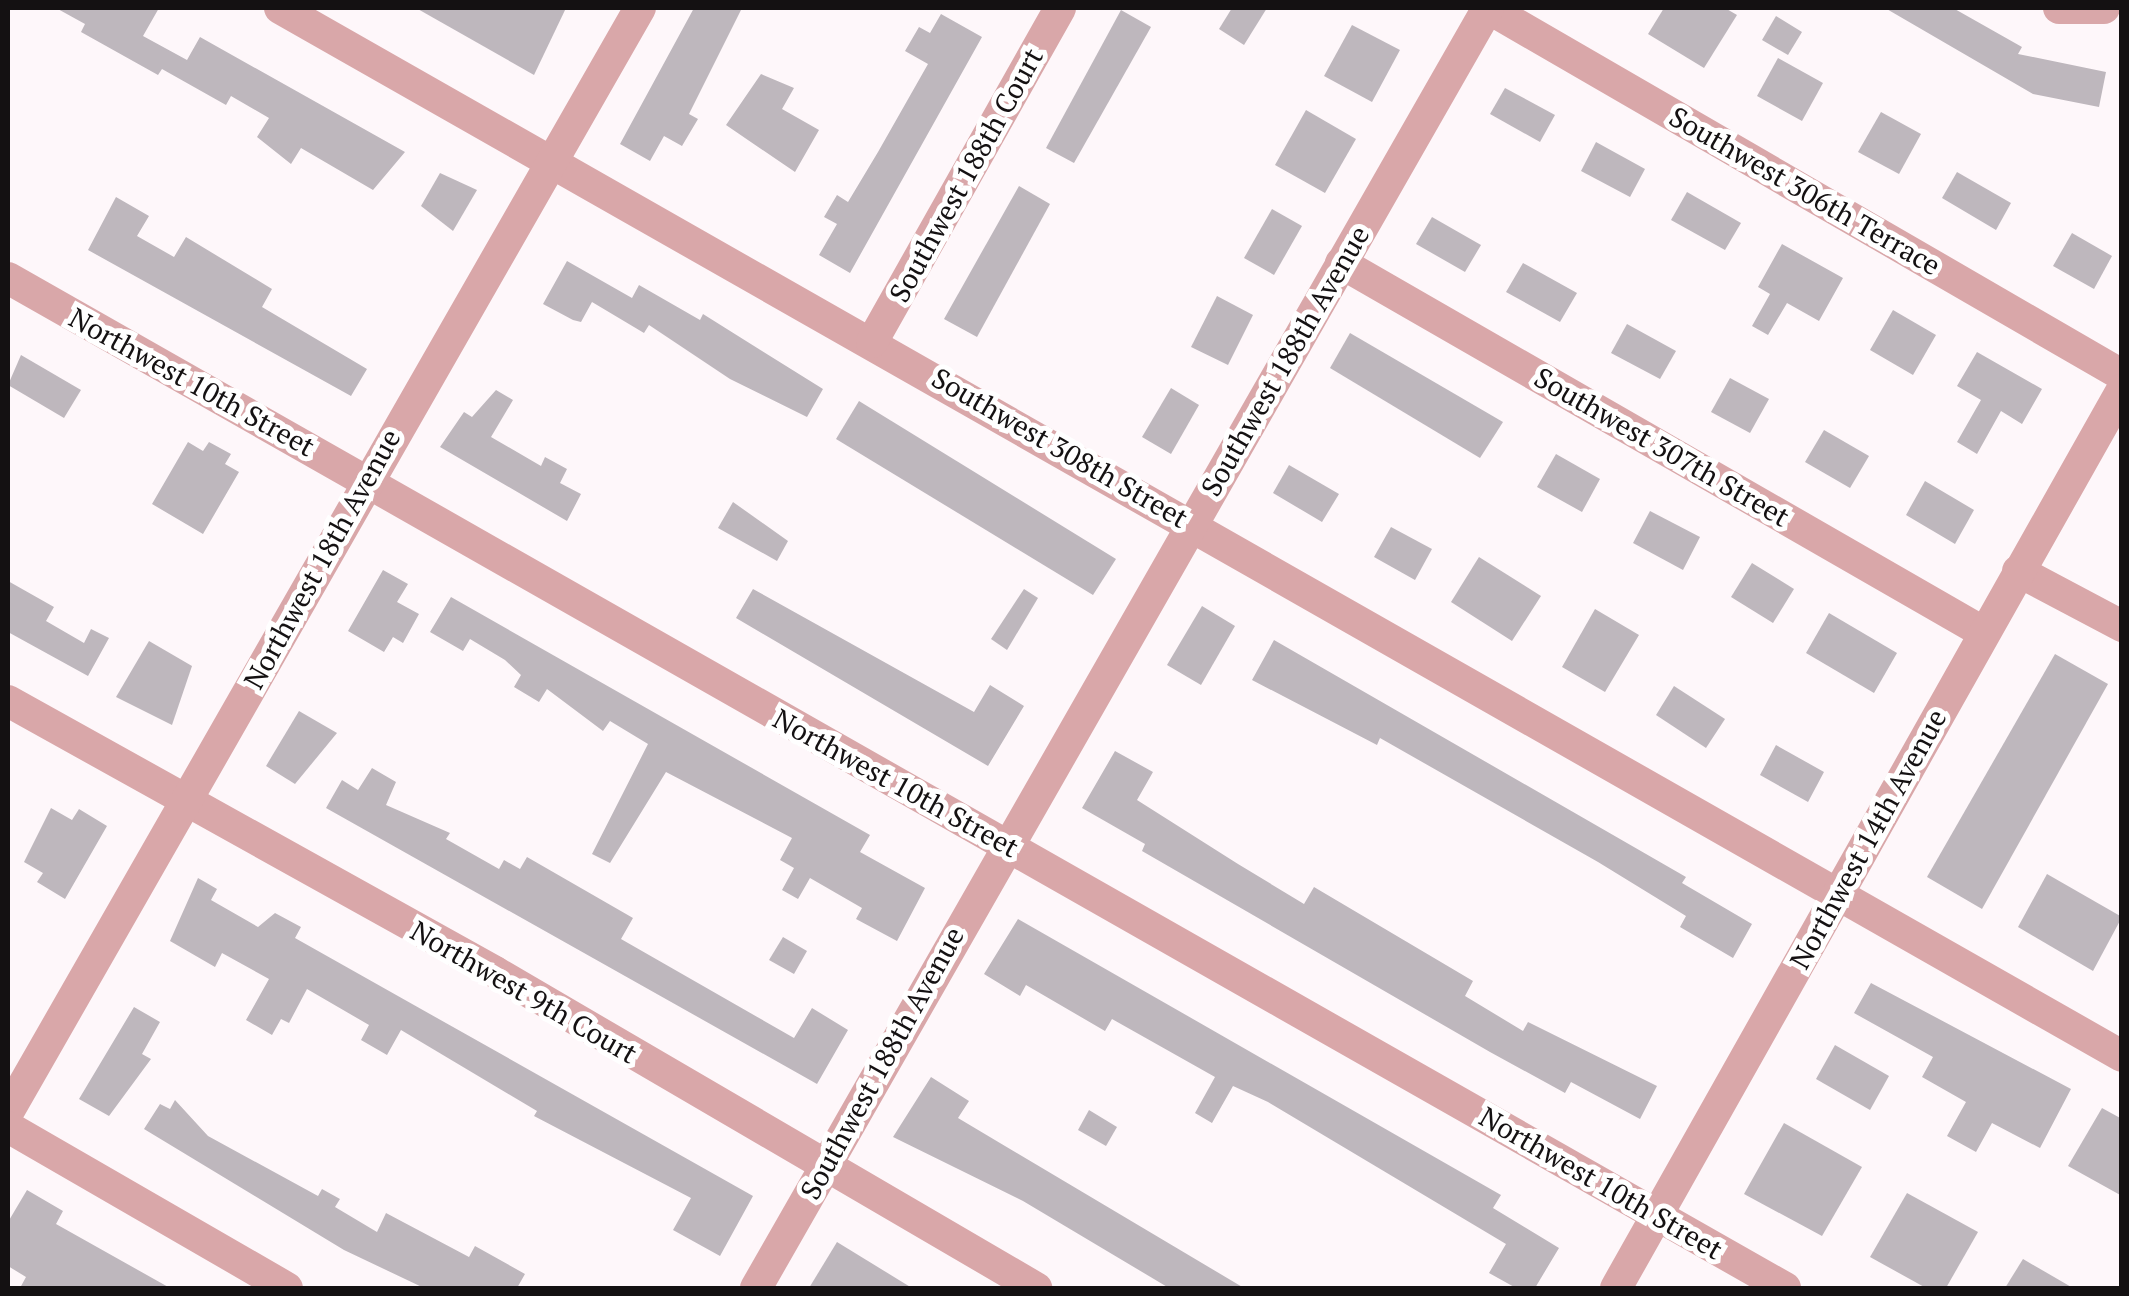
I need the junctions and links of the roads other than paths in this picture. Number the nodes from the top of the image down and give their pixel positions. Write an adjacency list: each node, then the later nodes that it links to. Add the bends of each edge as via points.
1 (280, 8): 7 (street, Southwest 308th Street)
2 (640, 8): 7 (street, Northwest 18th Avenue)
3 (1060, 8): 10 (street, Southwest 188th Court)
4 (1488, 8): 8 (street, Southwest 188th Avenue); 11 (street, Southwest 306th Terrace)
5 (2059, 8): 6 (street)
6 (2100, 10)
7 (550, 161): 10 (street, Southwest 308th Street); 13 (street, Northwest 18th Avenue)
8 (1340, 263): 14 (street, Southwest 188th Avenue); 17 (street, Southwest 307th Street)
9 (8, 278): 13 (street, Northwest 10th Street)
10 (872, 342): 14 (street, Southwest 308th Street)
11 (2122, 374)
12 (2122, 390): 15 (street, Northwest 14th Avenue)
13 (364, 479): 19 (street, Northwest 18th Avenue); 20 (street, Northwest 10th Street, via 671,661)
14 (1192, 524): 20 (street, Southwest 188th Avenue); 21 (street, Southwest 308th Street)
15 (2018, 570): 16 (street); 17 (street, Northwest 14th Avenue)
16 (2122, 626)
17 (1983, 632): 21 (street, Northwest 14th Avenue)
18 (8, 702): 19 (street, Northwest 9th Court)
19 (186, 802): 23 (street, Northwest 18th Avenue); 25 (street, Northwest 9th Court)
20 (1006, 843): 25 (street, Southwest 188th Avenue); 26 (street, Northwest 10th Street)
21 (1838, 893): 22 (street, Southwest 308th Street); 26 (street, Northwest 14th Avenue)
22 (2122, 1056)
23 (8, 1112)
24 (8, 1127): 27 (street)
25 (823, 1167): 28 (street, Southwest 188th Avenue); 29 (street, Northwest 9th Court)
26 (1656, 1216): 30 (street, Northwest 14th Avenue); 31 (street, Northwest 10th Street)
27 (287, 1288)
28 (756, 1288)
29 (1036, 1288)
30 (1616, 1288)
31 (1784, 1288)

